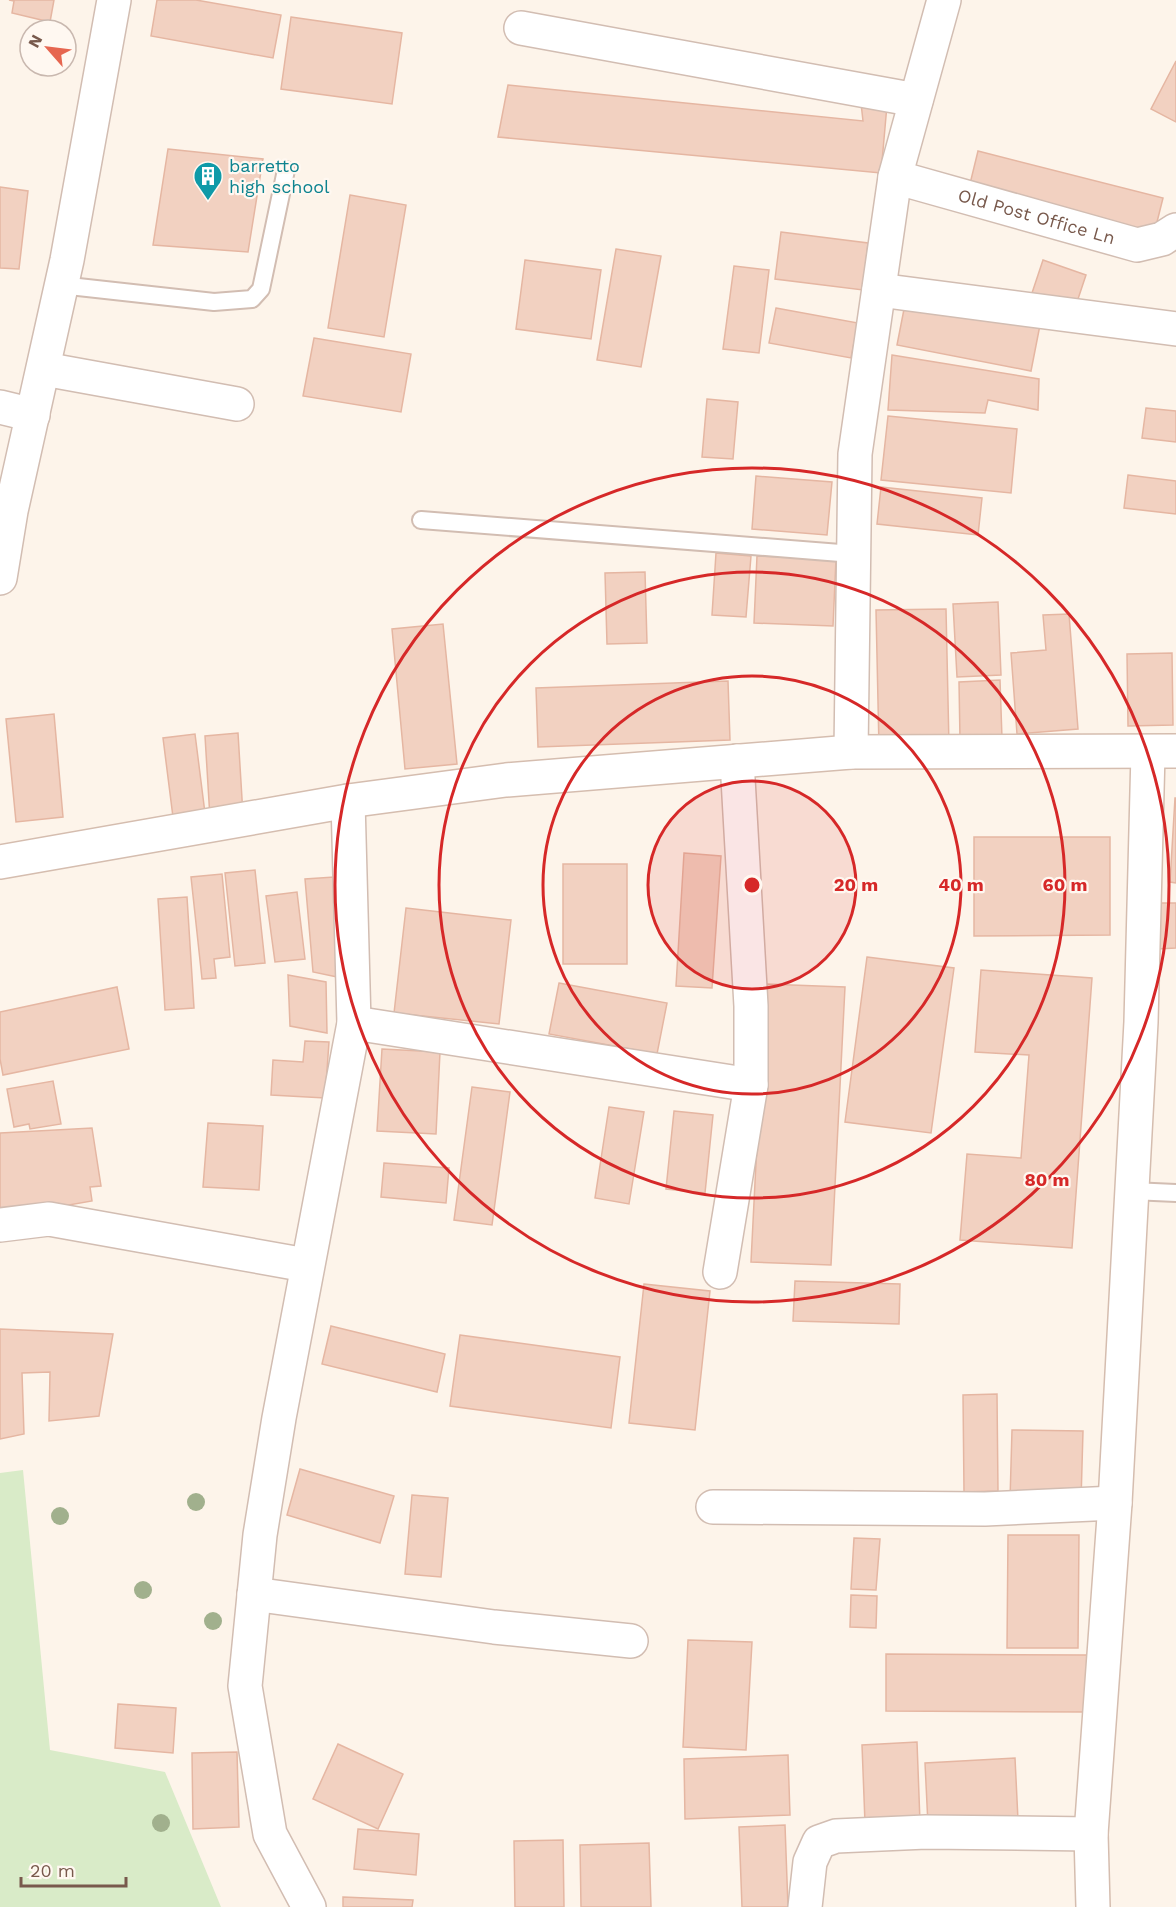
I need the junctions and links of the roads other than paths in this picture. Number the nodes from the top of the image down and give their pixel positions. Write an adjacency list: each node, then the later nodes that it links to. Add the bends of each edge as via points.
1 (114, 0): 8 (street)
2 (944, 0): 4 (street)
3 (521, 28): 4 (street)
4 (916, 100): 6 (street)
5 (286, 170): 8 (lane, via 261,289 252,299 214,302)
6 (895, 177): 7 (street, Old Post Office Ln, via 1137,245 1162,239); 9 (street)
7 (1176, 230)
8 (60, 285): 11 (street)
9 (879, 290): 10 (street); 16 (street, via 855,454)
10 (1176, 329)
11 (44, 369): 12 (street); 14 (street)
12 (237, 404)
13 (0, 408): 14 (street)
14 (33, 415): 17 (street)
15 (422, 520): 16 (lane)
16 (853, 554): 18 (street)
17 (0, 578)
18 (851, 752): 19 (street); 20 (street)
19 (1162, 752): 25 (street)
20 (737, 761): 21 (street, via 506,780); 24 (street, via 751,1006)
21 (348, 801): 22 (street); 23 (street)
22 (0, 862)
23 (354, 1023): 24 (street); 28 (street)
24 (751, 1085): 29 (street)
25 (1131, 1191): 26 (lane); 30 (street)
26 (1176, 1193)
27 (0, 1225): 28 (street, via 50,1219)
28 (306, 1265): 32 (street, via 262,1523)
29 (720, 1272)
30 (1115, 1503): 31 (street, via 985,1509); 34 (street)
31 (713, 1507)
32 (254, 1594): 33 (street, via 494,1627); 35 (street, via 245,1686 270,1834)
33 (631, 1641)
34 (1091, 1834): 36 (street, via 926,1832 836,1836 819,1842 810,1862); 37 (street)
35 (309, 1907)
36 (805, 1907)
37 (1093, 1907)

